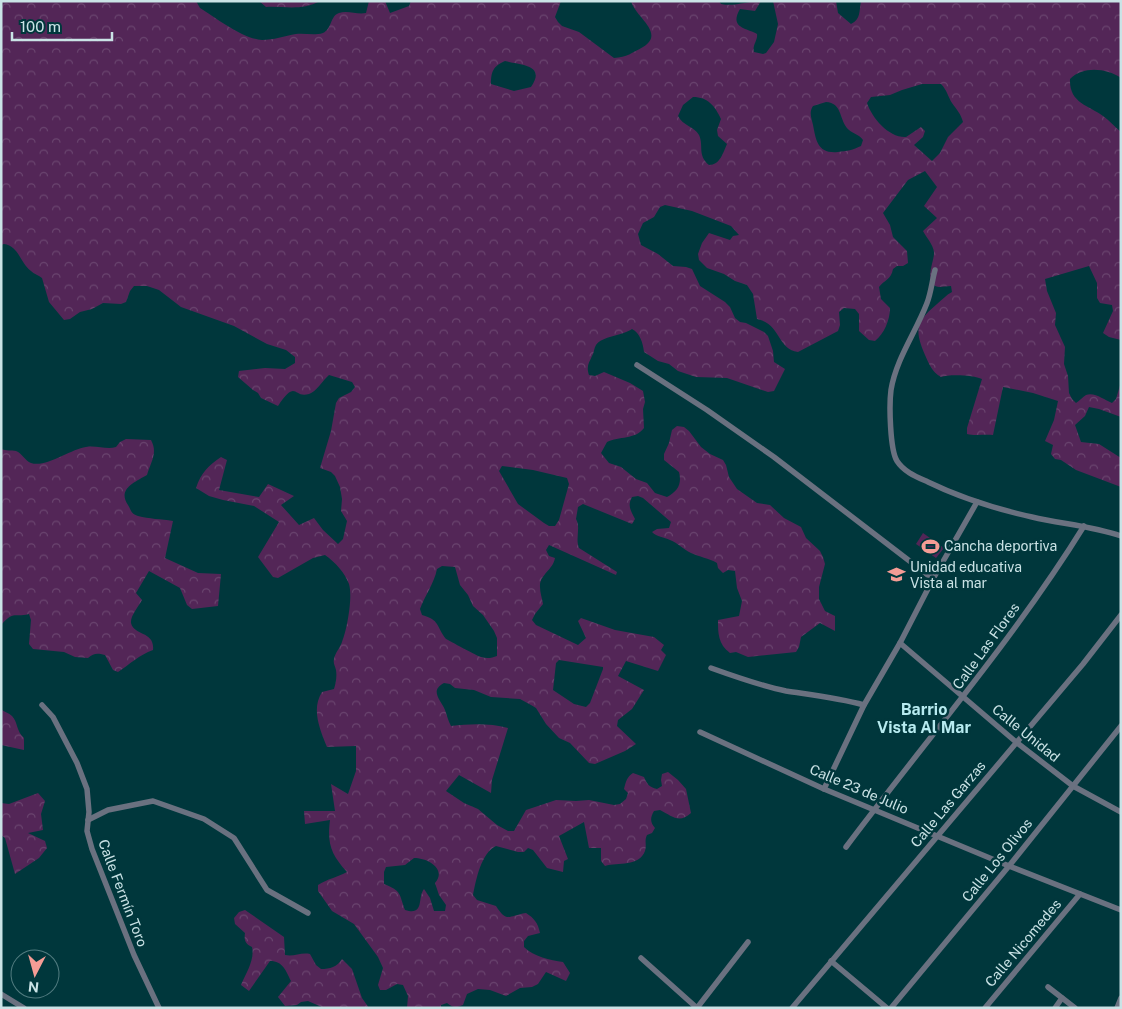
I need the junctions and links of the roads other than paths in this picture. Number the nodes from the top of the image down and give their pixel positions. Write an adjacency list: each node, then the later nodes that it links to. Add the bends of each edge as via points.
1 (935, 270): 3 (street, via 927,303 903,352 891,389 890,422 896,460 912,474)
2 (637, 365): 6 (street, via 774,457)
3 (977, 502): 4 (street, via 1033,518); 6 (street)
4 (1084, 526): 5 (street); 10 (street, Calle Las Flores, via 1059,567)
5 (1121, 536)
6 (933, 580): 8 (street)
7 (1121, 615): 15 (street, Calle Las Garzas)
8 (900, 643): 10 (street, Calle Unidad); 12 (street)
9 (711, 668): 12 (street, via 785,691)
10 (963, 698): 15 (street, Calle Unidad); 18 (street, Calle Las Flores)
11 (42, 705): 20 (street, Calle Fermín Toro, via 53,717 87,788)
12 (864, 705): 17 (street)
13 (1121, 726): 16 (street, Calle Los Olivos)
14 (700, 732): 17 (street, Calle 23 de Julio)
15 (1016, 742): 16 (street, Calle Unidad); 21 (street, Calle Las Garzas)
16 (1073, 786): 19 (street, Calle Unidad); 23 (street, Calle Los Olivos)
17 (824, 789): 18 (street, Calle 23 de Julio)
18 (875, 809): 21 (street, Calle 23 de Julio); 22 (street, Calle Las Flores)
19 (1121, 812)
20 (88, 820): 26 (street, via 108,810 153,801 204,819 234,838 267,890); 35 (street, Calle Fermín Toro, via 92,849)
21 (938, 836): 23 (street, Calle 23 de Julio); 29 (street, Calle Las Garzas)
22 (846, 847)
23 (1009, 866): 24 (street, Calle 23 de Julio); 38 (street, Calle Los Olivos)
24 (1080, 894): 25 (street, Calle 23 de Julio); 39 (street, Calle Nicomedes)
25 (1121, 910)
26 (308, 913)
27 (748, 942): 36 (street)
28 (640, 958): 36 (street)
29 (831, 961): 37 (street, Calle Las Garzas); 38 (street)
30 (1048, 987): 32 (street)
31 (1, 994): 34 (street)
32 (1062, 998): 40 (street); 41 (street)
33 (1121, 998): 42 (street)
34 (24, 1008)
35 (158, 1008)
36 (697, 1008)
37 (792, 1008)
38 (889, 1008)
39 (984, 1008)
40 (1055, 1008)
41 (1075, 1008)
42 (1117, 1008)

